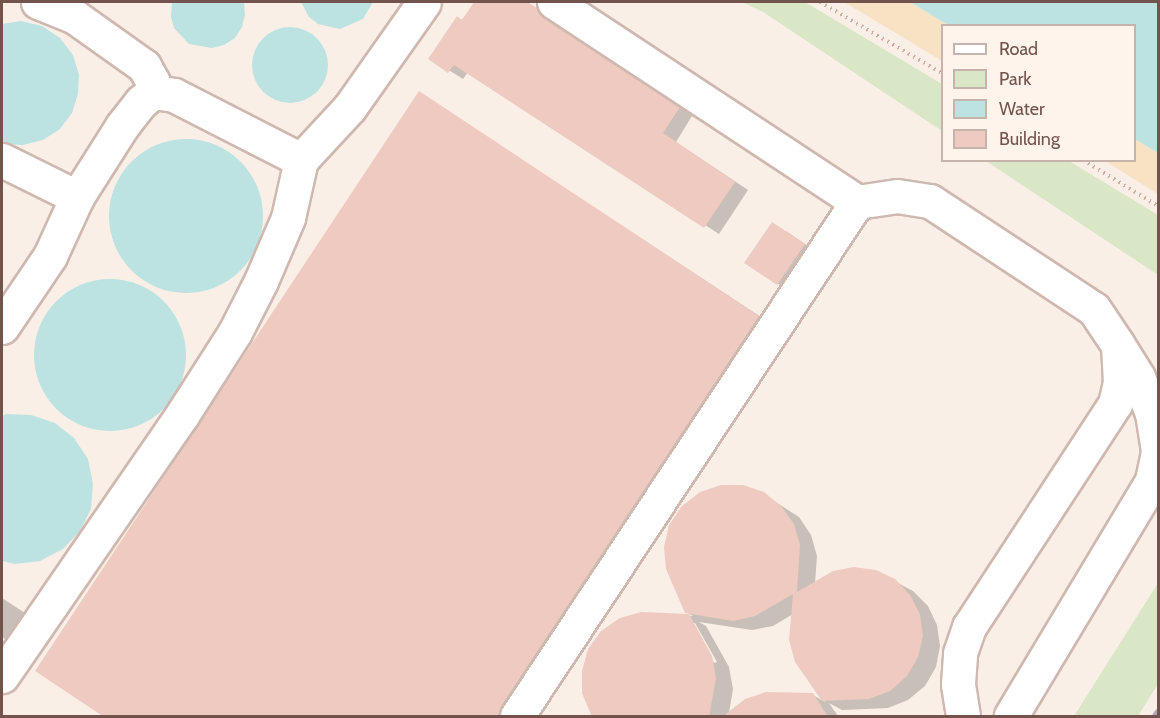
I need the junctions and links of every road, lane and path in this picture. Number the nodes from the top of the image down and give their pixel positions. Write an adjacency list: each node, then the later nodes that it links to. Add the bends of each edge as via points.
1 (38, 2): 6 (lane, via 75,17 144,66 153,82)
2 (424, 2): 8 (lane, via 350,107)
3 (554, 2): 11 (lane)
4 (820, 2): 5 (path)
5 (941, 72)
6 (153, 92): 8 (lane, via 174,95); 10 (lane, via 122,126)
7 (2, 160): 10 (lane)
8 (301, 160): 15 (lane, via 288,218 235,332)
9 (1086, 162): 12 (path)
10 (77, 197): 13 (lane, via 50,256)
11 (857, 202): 14 (lane, via 897,196 930,201 1094,309); 16 (lane)
12 (1158, 206)
13 (2, 327)
14 (1118, 345): 17 (lane, via 1120,383 1115,404 969,627 960,653 958,684); 18 (lane, via 1152,413 1158,452 1152,481)
15 (2, 676)
16 (517, 717)
17 (963, 717)
18 (1011, 717)

